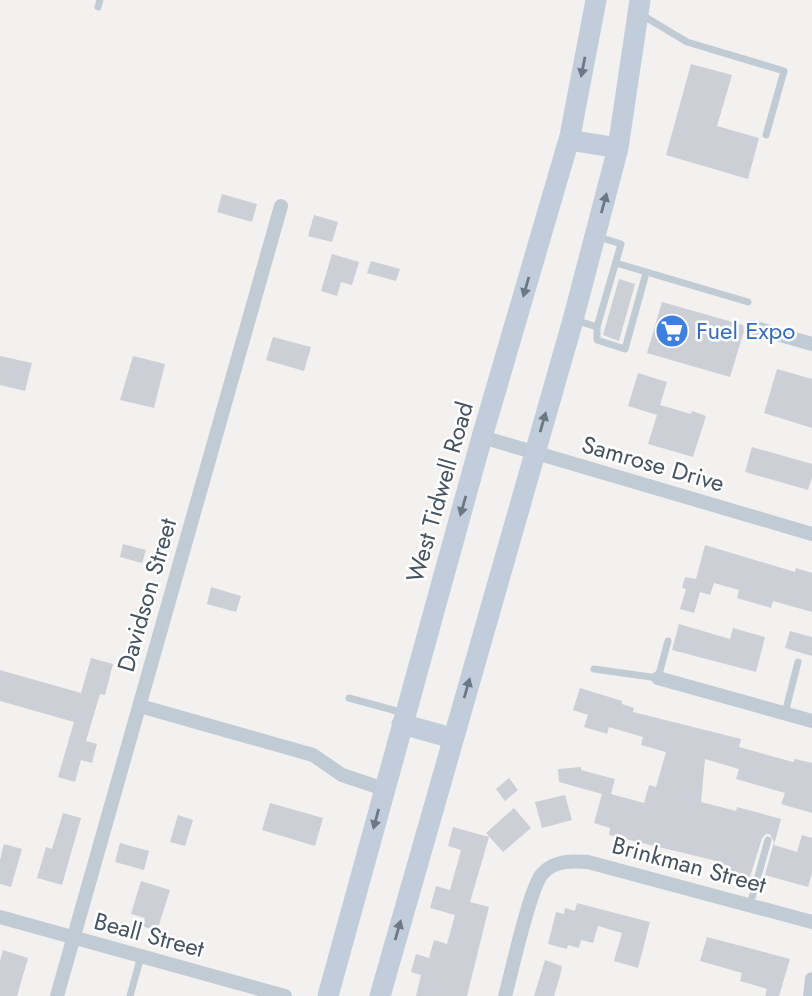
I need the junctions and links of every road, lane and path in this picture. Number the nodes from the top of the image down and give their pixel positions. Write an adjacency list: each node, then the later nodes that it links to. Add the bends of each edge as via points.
1 (596, 0): 4 (main road, West Tidwell Road, one-way to 4)
2 (639, 6): 3 (lane, via 687,42 784,71); 5 (main road)
3 (766, 135)
4 (569, 140): 5 (main road); 15 (main road, West Tidwell Road, one-way to 15)
5 (618, 148): 7 (main road, one-way to 5)
6 (281, 206): 23 (street, Davidson Street)
7 (595, 236): 8 (lane, via 621,244); 11 (main road)
8 (616, 263): 9 (lane); 12 (lane)
9 (646, 272): 10 (lane); 12 (lane, via 625,349 597,340)
10 (748, 302)
11 (573, 320): 12 (lane); 16 (main road, one-way to 11)
12 (597, 327)
13 (752, 327): 14 (street)
14 (812, 344)
15 (482, 437): 16 (street, Samrose Drive); 25 (main road, West Tidwell Road, one-way to 25)
16 (534, 453): 17 (street, Samrose Drive); 27 (main road, one-way to 16)
17 (812, 534)
18 (668, 641): 21 (lane)
19 (798, 662): 24 (lane)
20 (594, 669): 21 (lane)
21 (658, 678): 24 (street)
22 (349, 698): 25 (lane)
23 (140, 706): 28 (street, via 313,755 342,775); 33 (street, Davidson Street)
24 (785, 713): 26 (street)
25 (404, 718): 27 (main road); 28 (main road, West Tidwell Road)
26 (812, 721)
27 (452, 738): 41 (main road, one-way to 27)
28 (384, 789): 40 (main road, West Tidwell Road, one-way to 40)
29 (768, 840): 30 (lane)
30 (750, 905): 32 (street, Brinkman Street); 42 (street, Brinkman Street, via 588,862 554,865 542,875 534,892)
31 (0, 918): 33 (street, Beall Street)
32 (812, 922)
33 (74, 938): 34 (street, Beall Street); 37 (street, Davidson Street)
34 (141, 956): 36 (street, Beall Street); 38 (lane)
35 (812, 979): 43 (street)
36 (254, 992): 39 (street, Beall Street)
37 (57, 996)
38 (130, 996)
39 (285, 996)
40 (328, 996)
41 (380, 996)
42 (505, 996)
43 (810, 996)

